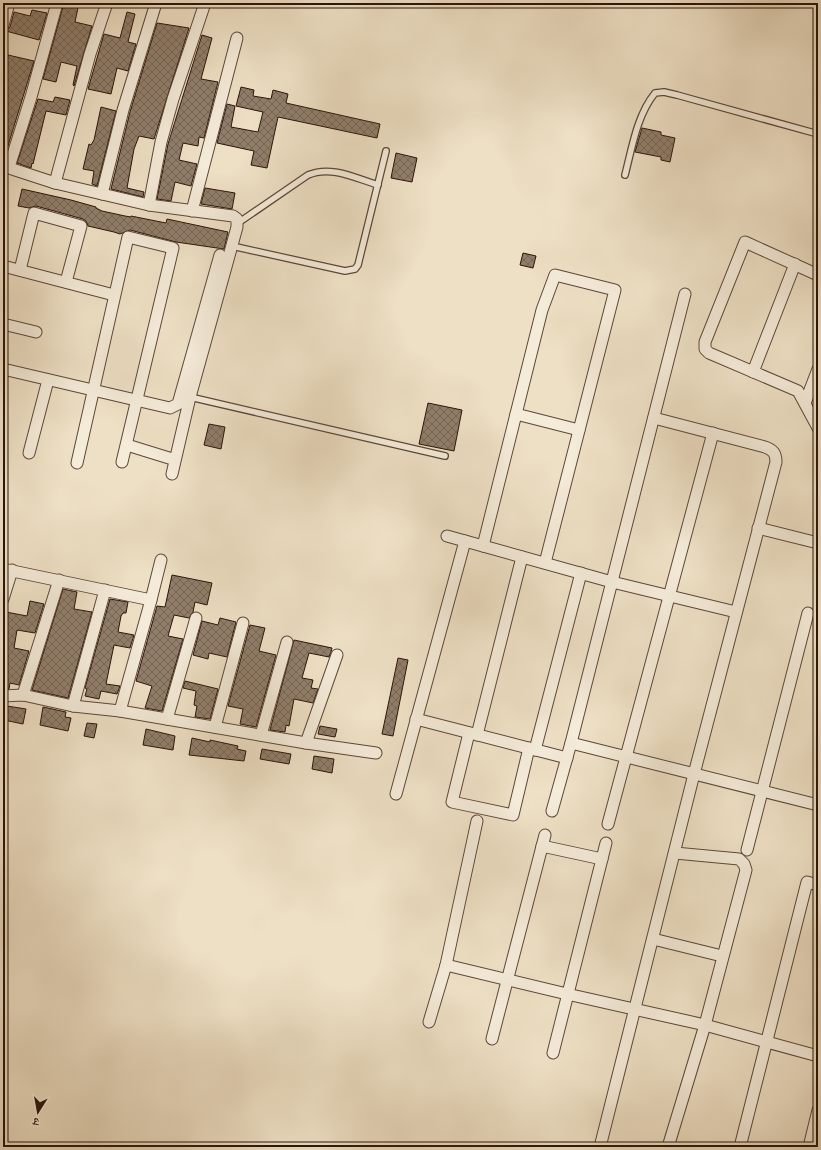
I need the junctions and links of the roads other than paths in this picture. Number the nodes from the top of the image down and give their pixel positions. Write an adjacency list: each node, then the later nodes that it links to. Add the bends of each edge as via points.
1 (9, 3): 6 (street)
2 (57, 3): 10 (street, via 31,97)
3 (107, 3): 12 (street, via 90,54)
4 (205, 3): 15 (street, via 161,142)
5 (154, 4): 14 (street)
6 (3, 25)
7 (236, 38): 16 (street)
8 (818, 134): 11 (lane, via 677,95 655,93 640,122)
9 (386, 151): 13 (lane)
10 (6, 167): 12 (street)
11 (625, 175)
12 (55, 183): 14 (street)
13 (378, 185): 17 (lane, via 333,171 315,172); 18 (lane, via 355,269 345,271)
14 (102, 194): 15 (street)
15 (149, 205): 16 (street)
16 (192, 211): 17 (street, via 232,216)
17 (238, 223): 18 (street)
18 (232, 246): 34 (street)
19 (220, 254): 35 (street, via 178,404 170,408)
20 (795, 264): 23 (street); 31 (street); 31 (street, via 745,242 704,342 708,353)
21 (3, 266): 22 (street)
22 (20, 270): 24 (street); 24 (street, via 34,213 81,226)
23 (818, 275)
24 (66, 282): 26 (street)
25 (685, 294): 38 (street)
26 (114, 295): 33 (street); 35 (street, via 128,237 173,248)
27 (3, 324): 28 (street)
28 (36, 332)
29 (3, 369): 32 (street)
30 (818, 369): 36 (street)
31 (752, 372): 36 (street, via 798,391)
32 (48, 380): 33 (street); 43 (street)
33 (94, 391): 35 (street); 47 (street)
34 (190, 396): 44 (lane); 48 (street)
35 (138, 400): 42 (street)
36 (805, 403): 39 (street)
37 (516, 414): 40 (street); 40 (street, via 542,310 555,275 615,290); 53 (street)
38 (654, 418): 41 (street); 60 (street)
39 (818, 428)
40 (579, 430): 56 (street)
41 (713, 433): 49 (street, via 765,447 773,450 776,455); 62 (street)
42 (127, 445): 45 (street); 46 (street)
43 (29, 453)
44 (445, 456)
45 (169, 458)
46 (122, 462)
47 (77, 463)
48 (172, 474)
49 (758, 528): 52 (street); 65 (street)
50 (447, 536): 51 (street)
51 (465, 541): 53 (street); 76 (street)
52 (814, 542)
53 (483, 546): 54 (street)
54 (522, 557): 56 (street); 78 (street)
55 (161, 560): 64 (street)
56 (545, 563): 58 (street)
57 (7, 570): 59 (street); 63 (street)
58 (581, 573): 60 (street); 82 (street)
59 (59, 580): 61 (street); 71 (street)
60 (612, 582): 62 (street); 81 (street)
61 (105, 590): 64 (street); 73 (street)
62 (668, 596): 65 (street); 84 (street)
63 (3, 599)
64 (151, 600): 74 (street)
65 (736, 612): 86 (street)
66 (808, 613): 87 (street)
67 (196, 618): 75 (street)
68 (243, 623): 77 (street)
69 (287, 642): 79 (street)
70 (337, 655): 80 (street)
71 (23, 695): 72 (street); 73 (street)
72 (3, 696)
73 (73, 706): 74 (street)
74 (120, 711): 75 (street)
75 (167, 719): 77 (street)
76 (416, 719): 78 (street); 88 (street)
77 (215, 727): 79 (street)
78 (473, 734): 82 (street); 82 (street, via 452,802 513,815)
79 (261, 735): 80 (street)
80 (306, 743): 83 (street)
81 (571, 744): 84 (street); 85 (street)
82 (532, 749): 85 (street)
83 (376, 753)
84 (626, 757): 86 (street); 92 (street)
85 (567, 758): 90 (street)
86 (694, 774): 87 (street); 97 (street)
87 (762, 791): 89 (street); 96 (street)
88 (396, 794)
89 (818, 805)
90 (552, 811)
91 (477, 822): 102 (street)
92 (608, 824)
93 (545, 835): 95 (street)
94 (606, 843): 98 (street)
95 (542, 846): 98 (street); 103 (street)
96 (747, 850)
97 (675, 853): 100 (street); 101 (street, via 739,859 744,864 746,870)
98 (602, 859): 104 (street)
99 (818, 885): 109 (street, via 807,882)
100 (653, 939): 101 (street); 105 (street)
101 (722, 956): 107 (street)
102 (446, 965): 103 (street); 106 (street)
103 (507, 980): 104 (street); 108 (street)
104 (567, 994): 105 (street); 110 (street)
105 (635, 1009): 107 (street); 113 (street)
106 (429, 1022)
107 (704, 1025): 109 (street); 114 (street)
108 (492, 1039)
109 (767, 1042): 111 (street); 115 (street)
110 (553, 1053)
111 (818, 1056)
112 (818, 1110): 116 (street)
113 (600, 1147)
114 (668, 1147)
115 (740, 1147)
116 (810, 1147)

